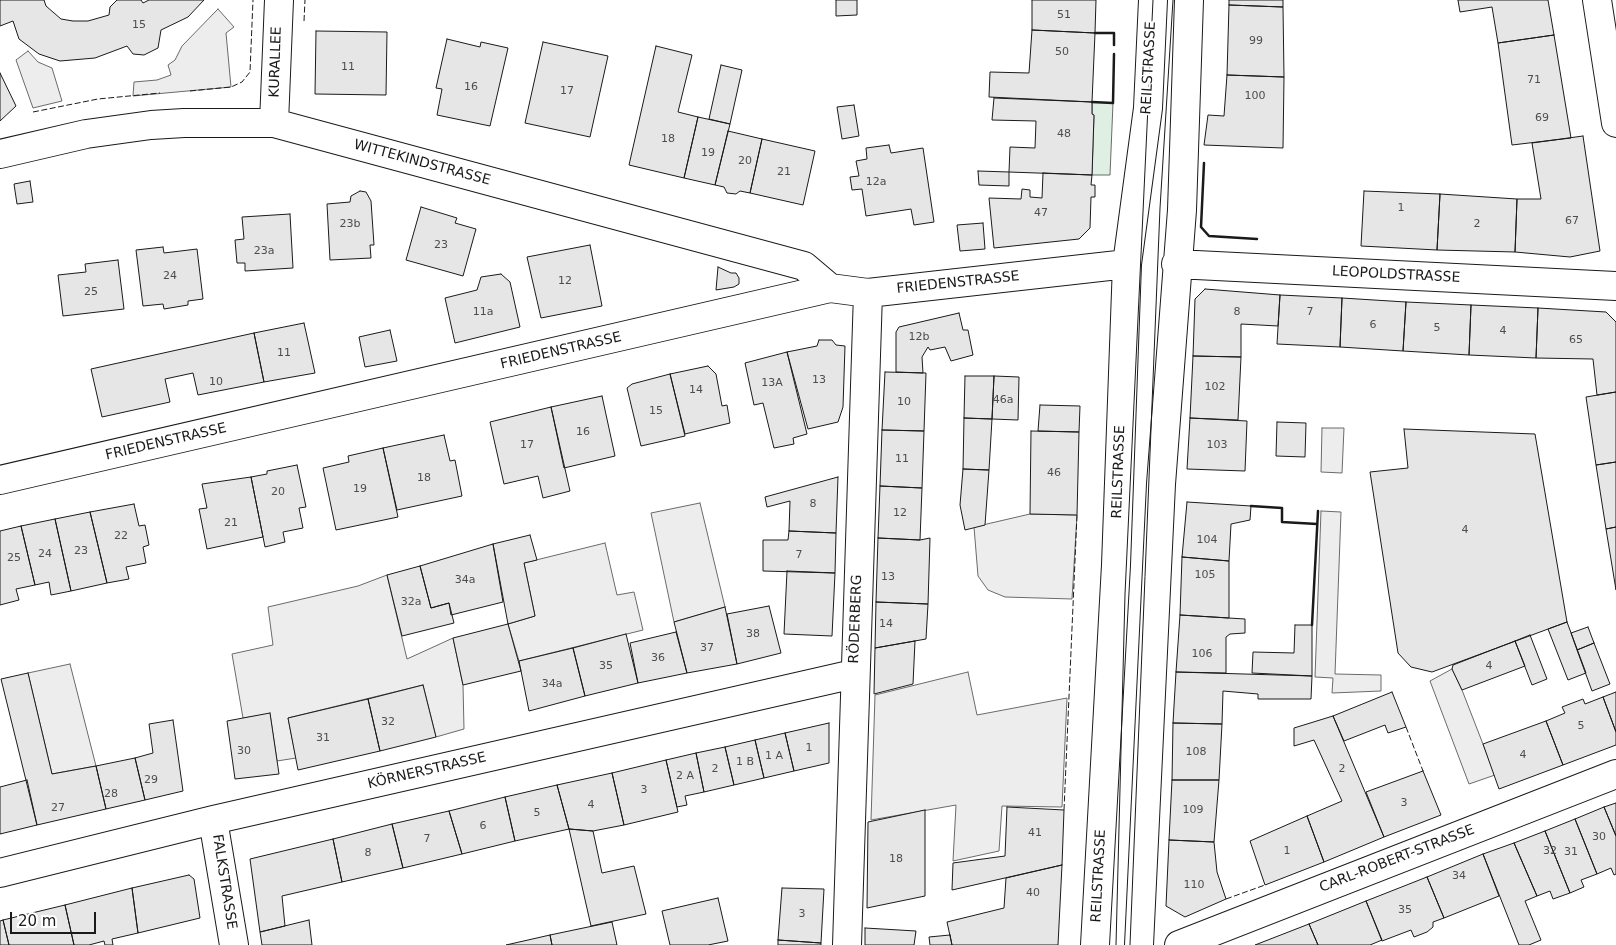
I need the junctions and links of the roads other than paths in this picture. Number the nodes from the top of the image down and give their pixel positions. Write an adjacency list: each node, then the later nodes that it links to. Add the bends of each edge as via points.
1 (279, 0): 5 (street, KURALLEE)
2 (1152, 0): 8 (street, REILSTRASSE, via 1148,108)
3 (1189, 0): 9 (street, via 1182,210)
4 (1597, 0): 6 (street)
5 (274, 123): 7 (street, WITTEKINDSTRASSE, via 151,125 86,134); 11 (street, WITTEKINDSTRASSE, via 804,266)
6 (1616, 123)
7 (0, 154)
8 (1127, 264): 12 (street, FRIEDENSTRASSE); 20 (street, REILSTRASSE, via 1116,557)
9 (1176, 264): 10 (street, LEOPOLDSTRASSE); 21 (street, via 1161,484)
10 (1616, 286)
11 (830, 288): 12 (street, FRIEDENSTRASSE); 13 (street, FRIEDENSTRASSE)
12 (868, 293): 14 (street, RÖDERBERG)
13 (0, 480)
14 (854, 674): 16 (street, KÖRNERSTRASSE); 19 (street, RÖDERBERG)
15 (1616, 774): 22 (street, CARL-ROBERT-STRASSE)
16 (214, 820): 17 (street, KÖRNERSTRASSE); 18 (street, FALKSTRASSE)
17 (0, 873)
18 (234, 945)
19 (847, 945)
20 (1095, 945)
21 (1139, 945)
22 (1179, 945)

